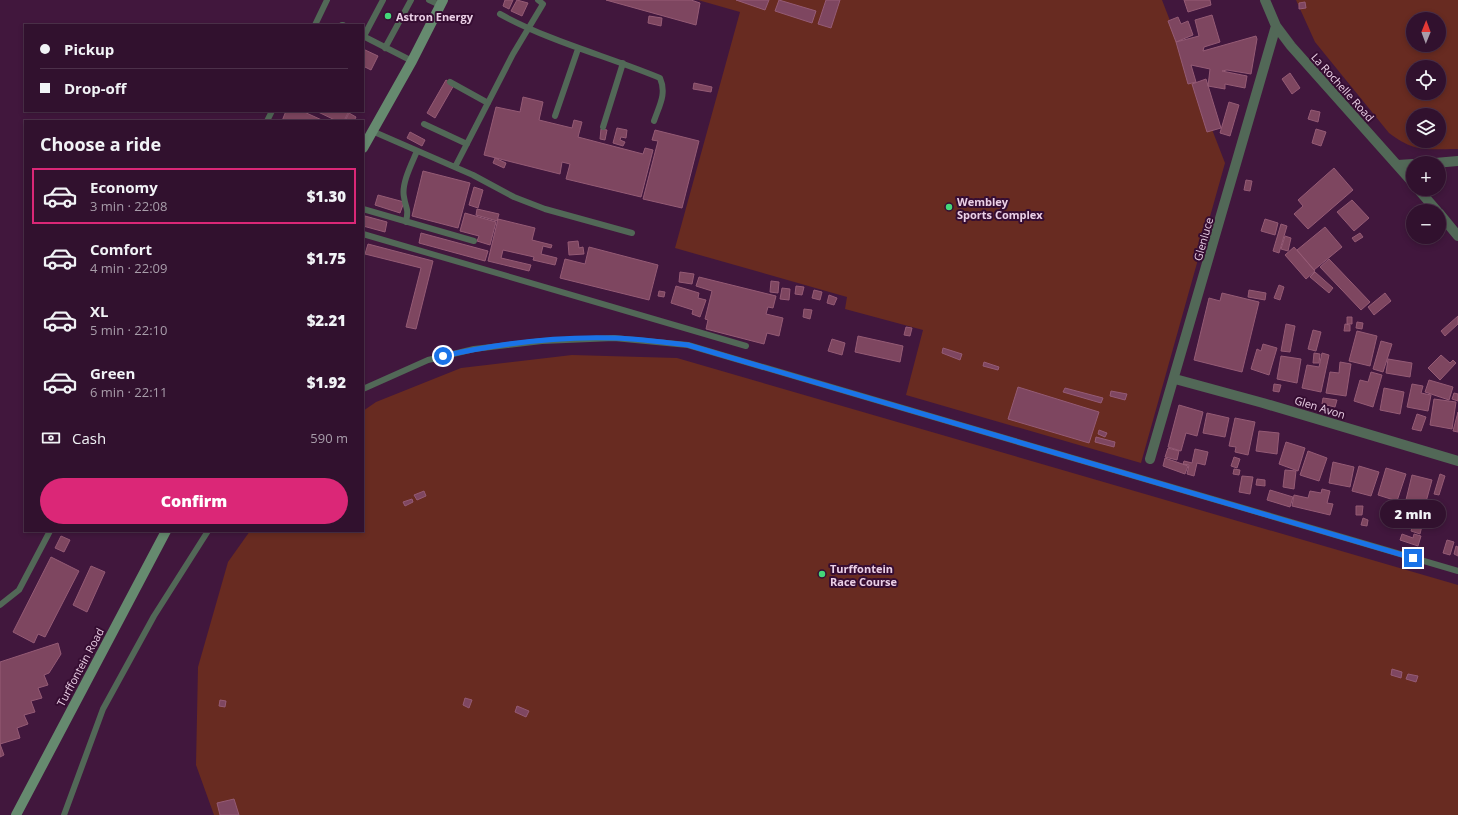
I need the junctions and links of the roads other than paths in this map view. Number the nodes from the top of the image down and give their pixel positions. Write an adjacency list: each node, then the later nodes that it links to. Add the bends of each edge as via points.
1 (327, 0): 9 (lane)
2 (383, 0): 12 (lane)
3 (411, 0): 14 (lane)
4 (429, 0): 7 (lane)
5 (538, 0): 11 (lane, via 543,4)
6 (1265, 0): 10 (street, La Rochelle Road)
7 (441, 3): 16 (street)
8 (500, 14): 11 (lane)
9 (315, 24)
10 (1276, 26): 31 (street, La Rochelle Road, via 1338,100); 44 (street, Glenluce)
11 (528, 30): 15 (lane); 19 (lane)
12 (364, 34)
13 (364, 37): 14 (lane)
14 (385, 48): 16 (lane)
15 (578, 49): 17 (lane); 20 (lane)
16 (412, 62): 24 (street)
17 (623, 62): 21 (lane, via 660,78 664,87); 23 (lane)
18 (450, 82): 19 (lane)
19 (488, 103): 25 (lane)
20 (555, 116)
21 (654, 121)
22 (424, 124): 25 (lane)
23 (603, 127)
24 (372, 131): 26 (street); 27 (lane)
25 (467, 144): 32 (lane)
26 (364, 146)
27 (417, 151): 32 (lane); 38 (lane, via 406,178)
28 (1458, 161): 29 (street)
29 (1446, 162)
30 (1406, 164): 31 (street)
31 (1398, 165): 33 (street, La Rochelle Road)
32 (455, 167): 39 (lane, via 514,197 546,209)
33 (1406, 175)
34 (1424, 196): 35 (street)
35 (1431, 204)
36 (364, 210): 38 (lane)
37 (1446, 221): 41 (street)
38 (406, 222): 42 (lane)
39 (632, 233)
40 (364, 234): 43 (lane)
41 (1458, 236)
42 (474, 241)
43 (746, 346)
44 (1175, 379): 46 (street, Glenluce); 47 (street, Glen Avon)
45 (364, 389): 51 (lane, via 428,360 474,349 542,341 614,338 688,345)
46 (1150, 459)
47 (1458, 461)
48 (49, 532): 52 (lane, via 19,590)
49 (165, 532): 53 (street, Turffontein Road)
50 (207, 532): 54 (lane, via 154,616 103,709)
51 (1458, 571)
52 (0, 605)
53 (16, 815)
54 (64, 815)

